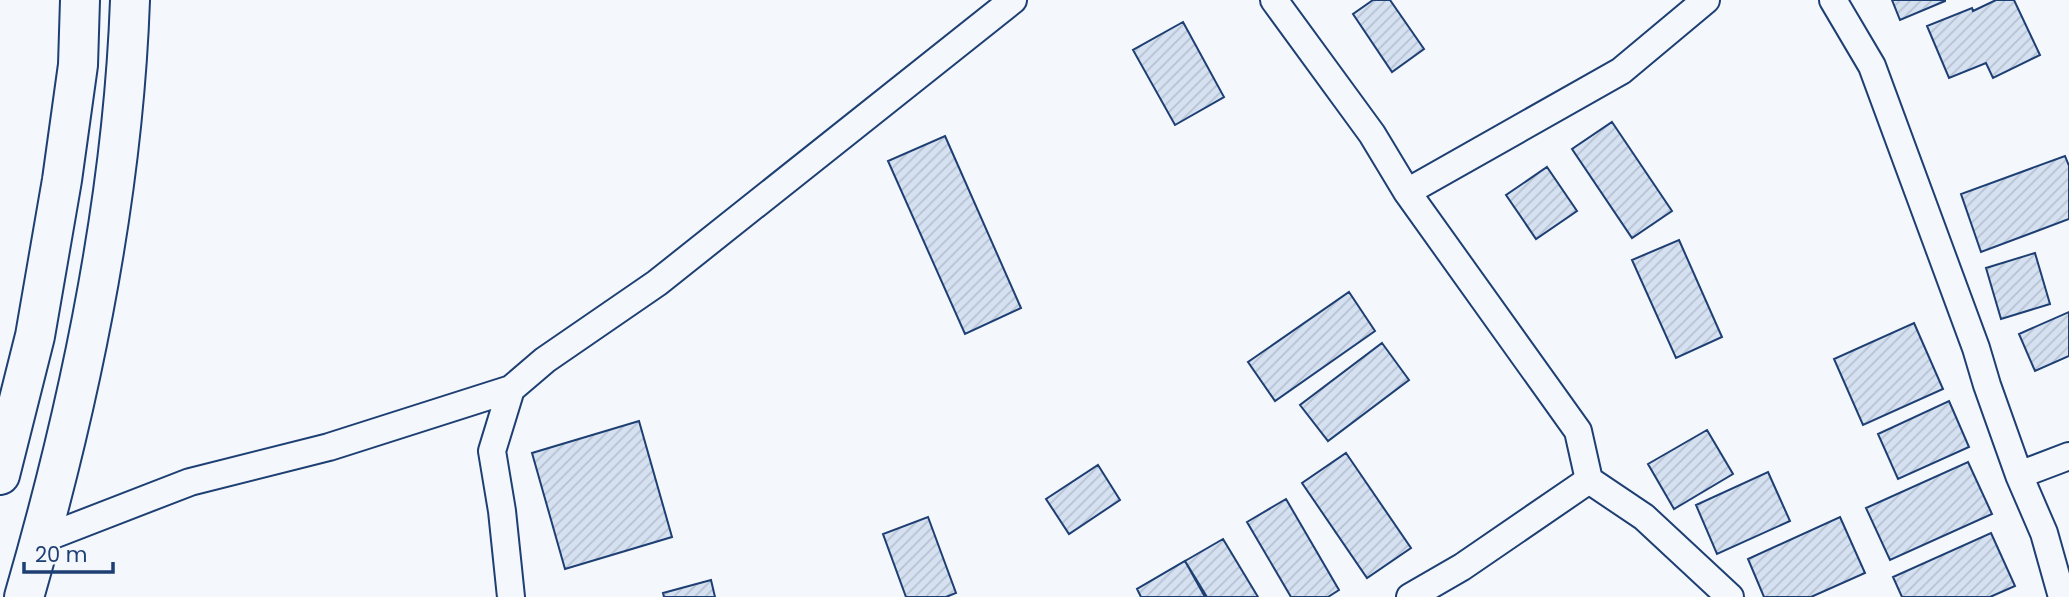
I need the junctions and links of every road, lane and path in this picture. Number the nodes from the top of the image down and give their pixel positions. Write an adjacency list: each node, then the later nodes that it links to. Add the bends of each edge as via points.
1 (80, 0): 10 (main road, via 78,65 58,206 35,336)
2 (130, 0): 13 (main road, via 116,185 88,340)
3 (1013, 0): 8 (street, via 657,283)
4 (1274, 0): 7 (street, via 1371,134)
5 (1706, 0): 7 (street, via 1621,71)
6 (1833, 0): 11 (street, via 1872,66)
7 (1406, 191): 12 (street, via 1578,431)
8 (511, 389): 13 (street, via 329,447 190,482); 15 (street, via 492,451)
9 (2069, 456): 11 (street)
10 (0, 475)
11 (2019, 475): 18 (street, via 2044,533)
12 (1589, 480): 16 (street); 17 (street, via 1644,517)
13 (40, 540): 14 (main road)
14 (24, 597)
15 (510, 597)
16 (1410, 597)
17 (1730, 597)
18 (2062, 597)

